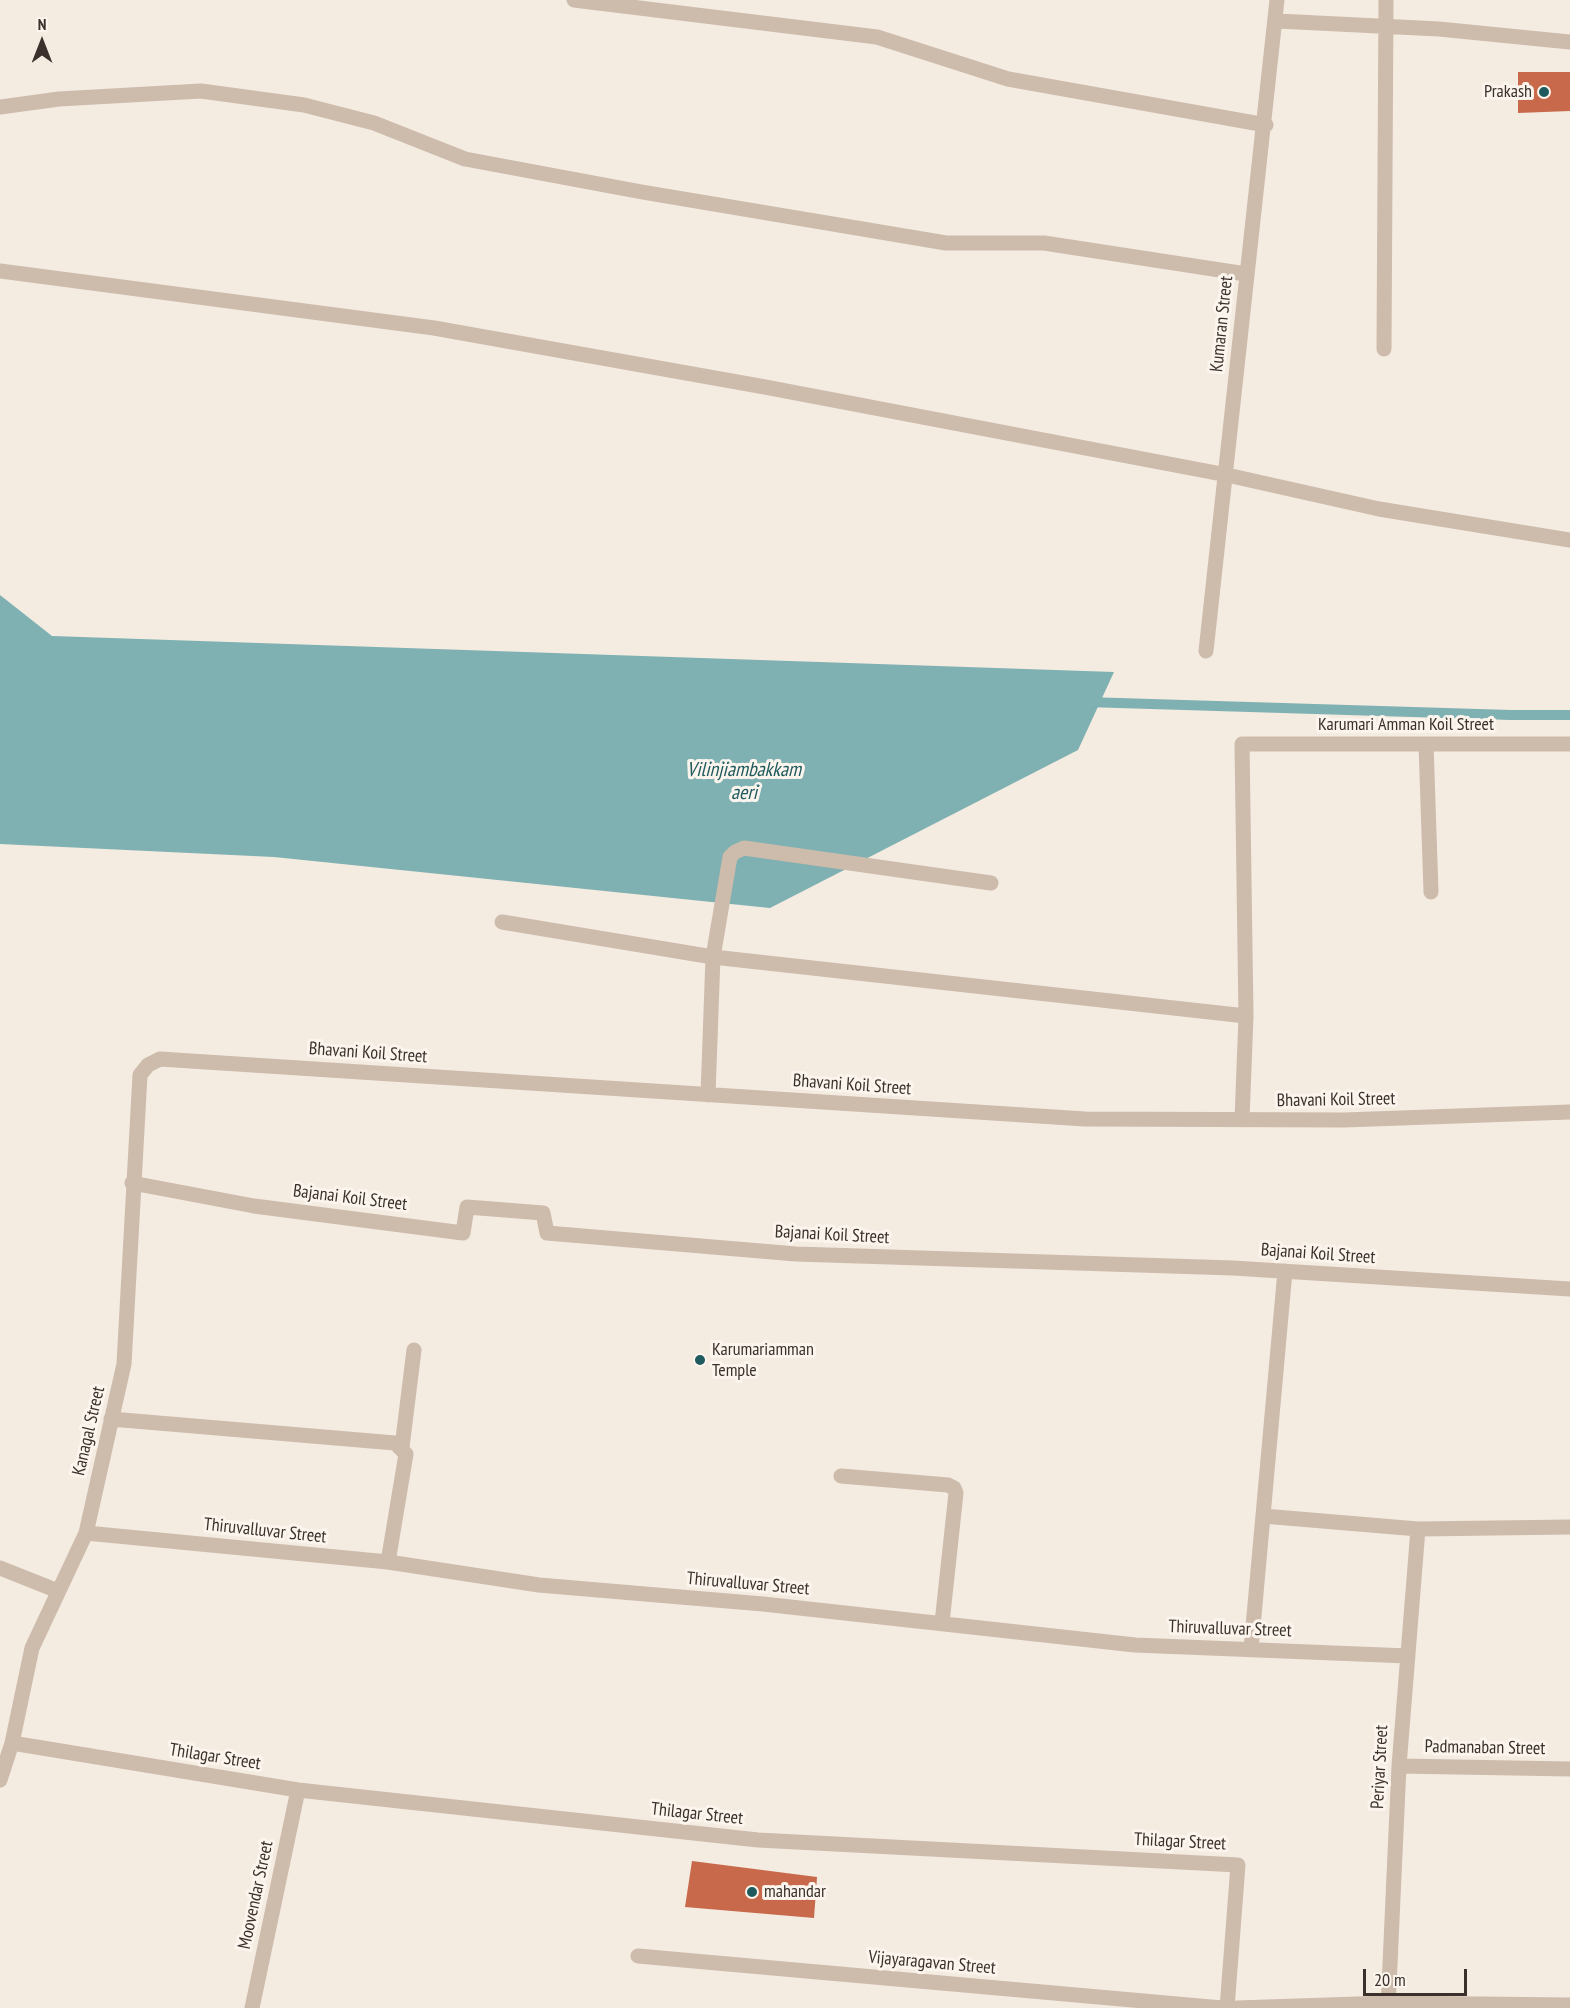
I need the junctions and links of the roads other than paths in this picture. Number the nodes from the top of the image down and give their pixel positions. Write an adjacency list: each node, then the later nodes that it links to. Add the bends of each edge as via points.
1 (574, 0): 8 (street, via 877,37 1008,79)
2 (1277, 0): 4 (street, Kumaran Street)
3 (1386, 0): 5 (street)
4 (1277, 21): 5 (street); 8 (street, Kumaran Street)
5 (1385, 27): 6 (street); 11 (street)
6 (1570, 42)
7 (0, 107): 10 (street, via 59,99 224,94 304,105 374,123 465,159 642,192 946,243 1044,243)
8 (1266, 125): 10 (street, Kumaran Street)
9 (0, 271): 12 (street, via 434,328)
10 (1246, 274): 12 (street, Kumaran Street)
11 (1384, 349)
12 (1227, 475): 13 (street, via 1379,509); 14 (street, Kumaran Street)
13 (1570, 540)
14 (1206, 651)
15 (1426, 744): 16 (street, Karumari Amman Koil Street); 18 (street); 21 (street, Karumari Amman Koil Street, via 1242,744)
16 (1570, 744)
17 (991, 883): 20 (street, via 744,848 730,857)
18 (1431, 892)
19 (502, 922): 20 (street)
20 (713, 957): 21 (street); 23 (street)
21 (1246, 1016): 25 (street)
22 (140, 1075): 23 (street, Bhavani Koil Street, via 147,1065 160,1059); 26 (street, Kanagal Street)
23 (708, 1095): 25 (street, Bhavani Koil Street, via 1085,1119)
24 (1570, 1112): 25 (street, Bhavani Koil Street)
25 (1242, 1120)
26 (132, 1183): 27 (street, Bajanai Koil Street, via 254,1206 463,1233 467,1207 543,1213 548,1233 796,1254); 30 (street, Kanagal Street, via 124,1364)
27 (1285, 1271): 28 (street, Bajanai Koil Street); 33 (street)
28 (1570, 1289)
29 (414, 1350): 31 (street)
30 (111, 1419): 31 (street, via 395,1443); 36 (street, Kanagal Street)
31 (402, 1447): 37 (street, via 406,1454)
32 (841, 1476): 40 (street, via 954,1488)
33 (1263, 1516): 35 (street); 41 (street)
34 (1570, 1527): 35 (street)
35 (1418, 1529): 42 (street, Periyar Street)
36 (86, 1533): 37 (street, Thiruvalluvar Street); 39 (street, Kanagal Street)
37 (388, 1562): 40 (street, Thiruvalluvar Street, via 539,1585)
38 (0, 1568): 39 (street)
39 (58, 1591): 43 (street, Kanagal Street, via 32,1648)
40 (942, 1623): 41 (street, Thiruvalluvar Street, via 1135,1645)
41 (1251, 1649): 42 (street, Thiruvalluvar Street)
42 (1408, 1656): 44 (street, Periyar Street)
43 (12, 1743): 46 (street, Kanagal Street); 47 (street, Thilagar Street)
44 (1399, 1766): 45 (street, Padmanaban Street); 50 (street, Periyar Street)
45 (1570, 1769)
46 (0, 1780)
47 (298, 1790): 51 (street, Moovendar Street); 53 (street, Thilagar Street, via 758,1840 1238,1864)
48 (638, 1956): 52 (street, Vijayaragavan Street)
49 (1570, 2005): 50 (street)
50 (1388, 2006): 54 (street)
51 (252, 2008)
52 (1222, 2008)
53 (1227, 2008)
54 (1239, 2008)

